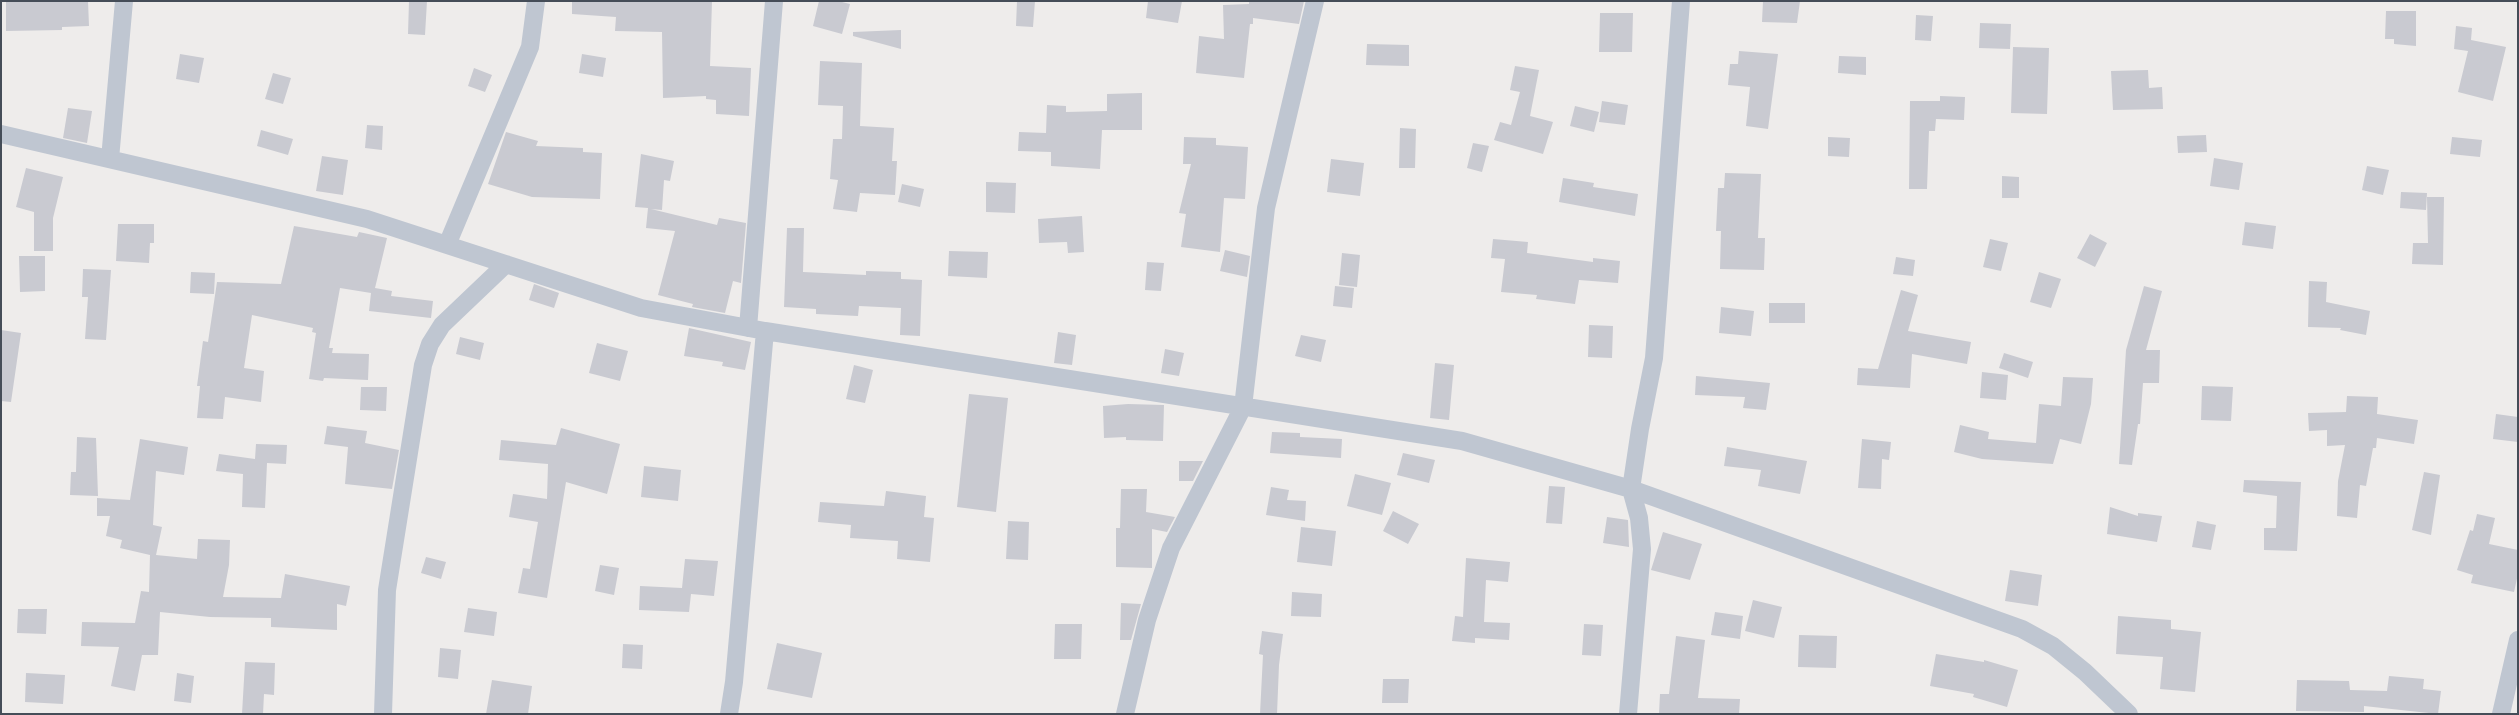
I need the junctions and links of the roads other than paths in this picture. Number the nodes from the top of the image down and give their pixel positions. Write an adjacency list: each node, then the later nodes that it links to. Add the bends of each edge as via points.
1 (124, 1): 7 (street)
2 (536, 1): 8 (street, via 530,47)
3 (774, 1): 10 (street)
4 (1316, 1): 11 (street, via 1266,208)
5 (1681, 1): 12 (street, via 1654,358)
6 (1, 134): 7 (street)
7 (110, 159): 8 (street, via 367,219)
8 (447, 245): 9 (street)
9 (506, 264): 10 (street, via 641,308); 14 (street, via 442,325 430,344 423,365 387,590)
10 (756, 330): 11 (street); 15 (street, via 734,682)
11 (1243, 407): 12 (street, via 1462,441); 16 (street, via 1171,548 1147,620)
12 (1632, 489): 17 (street, via 1642,549); 18 (street, via 2022,629 2052,646 2085,672)
13 (2518, 640): 19 (street)
14 (383, 714)
15 (729, 714)
16 (1125, 714)
17 (1628, 714)
18 (2129, 714)
19 (2501, 714)

